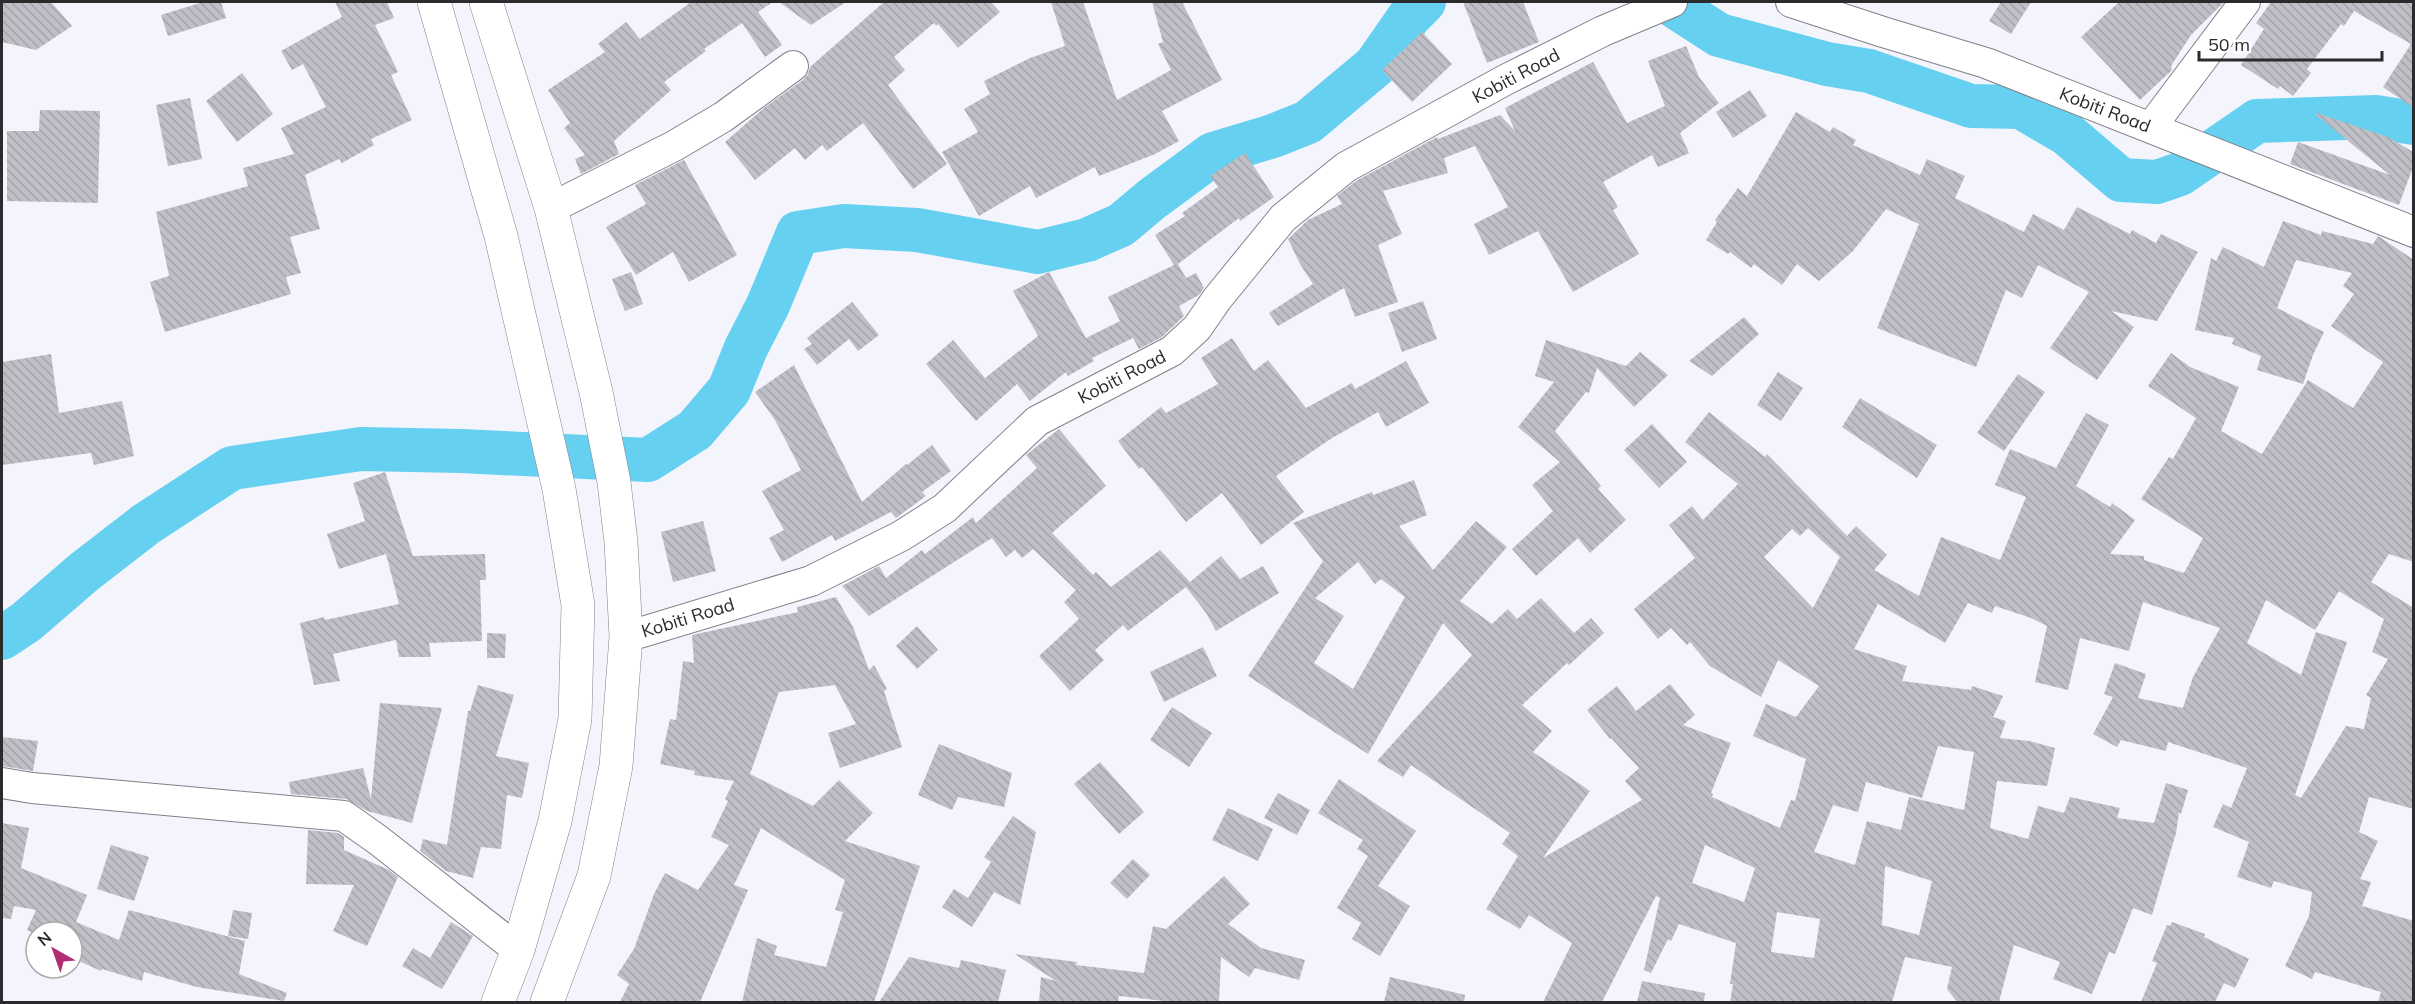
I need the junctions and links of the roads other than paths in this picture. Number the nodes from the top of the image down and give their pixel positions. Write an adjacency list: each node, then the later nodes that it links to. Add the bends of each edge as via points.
1 (434, 2): 12 (main road, via 501,236 558,489 578,605 575,718 555,821)
2 (486, 2): 8 (main road)
3 (1791, 2): 7 (street, Kobiti Road, via 1986,63)
4 (2245, 2): 7 (street)
5 (1667, 4): 10 (street, Kobiti Road, via 1507,79 1346,167 1283,218 1197,328 1172,351 1037,421 945,508 901,536 811,581)
6 (793, 66): 8 (street, via 675,146)
7 (2151, 128): 9 (street, Kobiti Road)
8 (551, 208): 10 (main road, via 614,482)
9 (2414, 232)
10 (626, 637): 14 (main road, via 616,766 594,876)
11 (2, 783): 12 (street, via 344,816)
12 (518, 951): 13 (main road)
13 (498, 1002)
14 (547, 1002)

